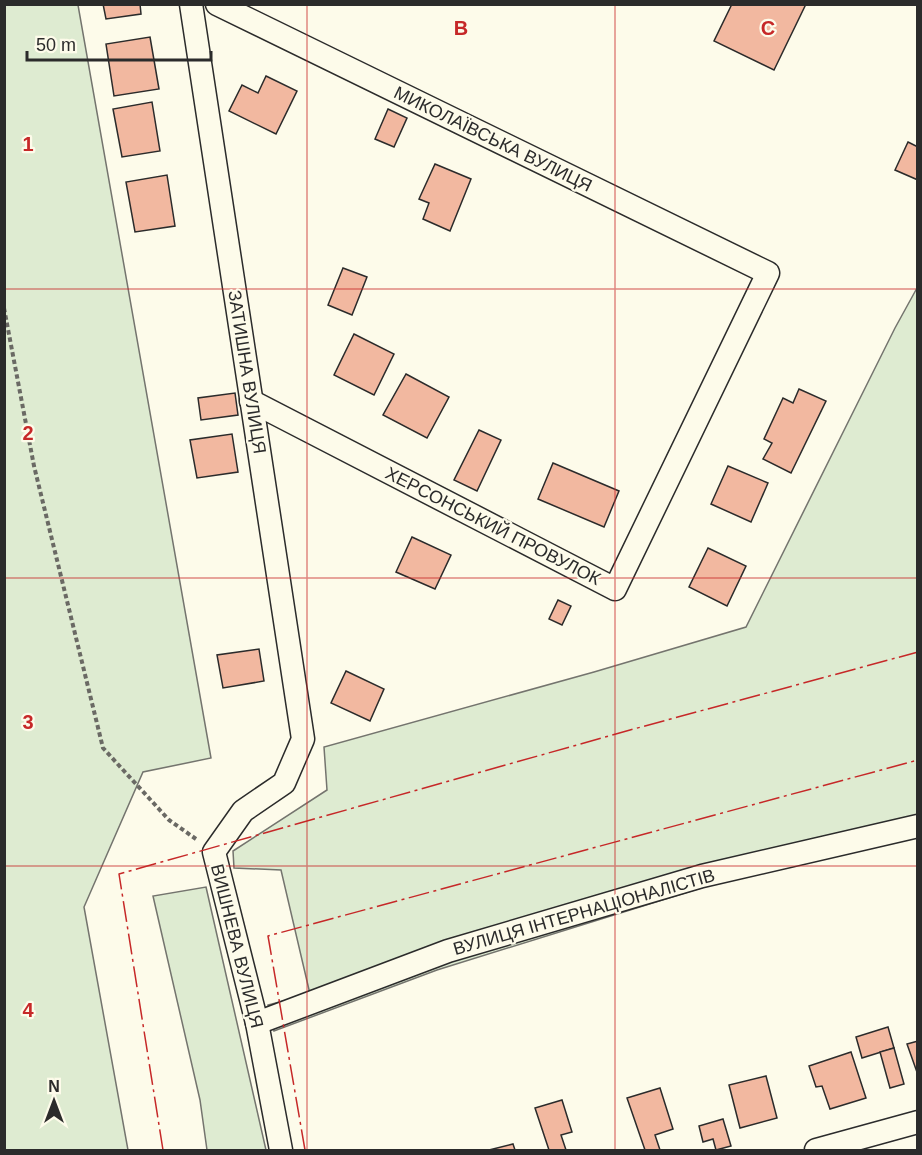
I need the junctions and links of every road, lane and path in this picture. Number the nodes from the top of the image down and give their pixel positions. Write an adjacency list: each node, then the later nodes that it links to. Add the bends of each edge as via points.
1 (191, 4): 5 (street, ЗАТИШНА ВУЛИЦЯ)
2 (217, 4): 3 (street, МИКОЛАЇВСЬКА ВУЛИЦЯ)
3 (768, 273): 5 (street, ХЕРСОНСЬКИЙ ПРОВУЛОК, via 615,589)
4 (4, 308): 8 (path, via 34,466 103,748 169,820)
5 (252, 401): 6 (street, ЗАТИШНА ВУЛИЦЯ)
6 (303, 739): 8 (street, ВИШНЕВА ВУЛИЦЯ, via 284,783 243,811)
7 (918, 826): 9 (street, ВУЛИЦЯ ІНТЕРНАЦІОНАЛІСТІВ, via 702,876 470,944)
8 (214, 852): 9 (street, ВИШНЕВА ВУЛИЦЯ)
9 (257, 1023): 11 (street, ВИШНЕВА ВУЛИЦЯ)
10 (918, 1122): 12 (street)
11 (281, 1150)
12 (816, 1150)

